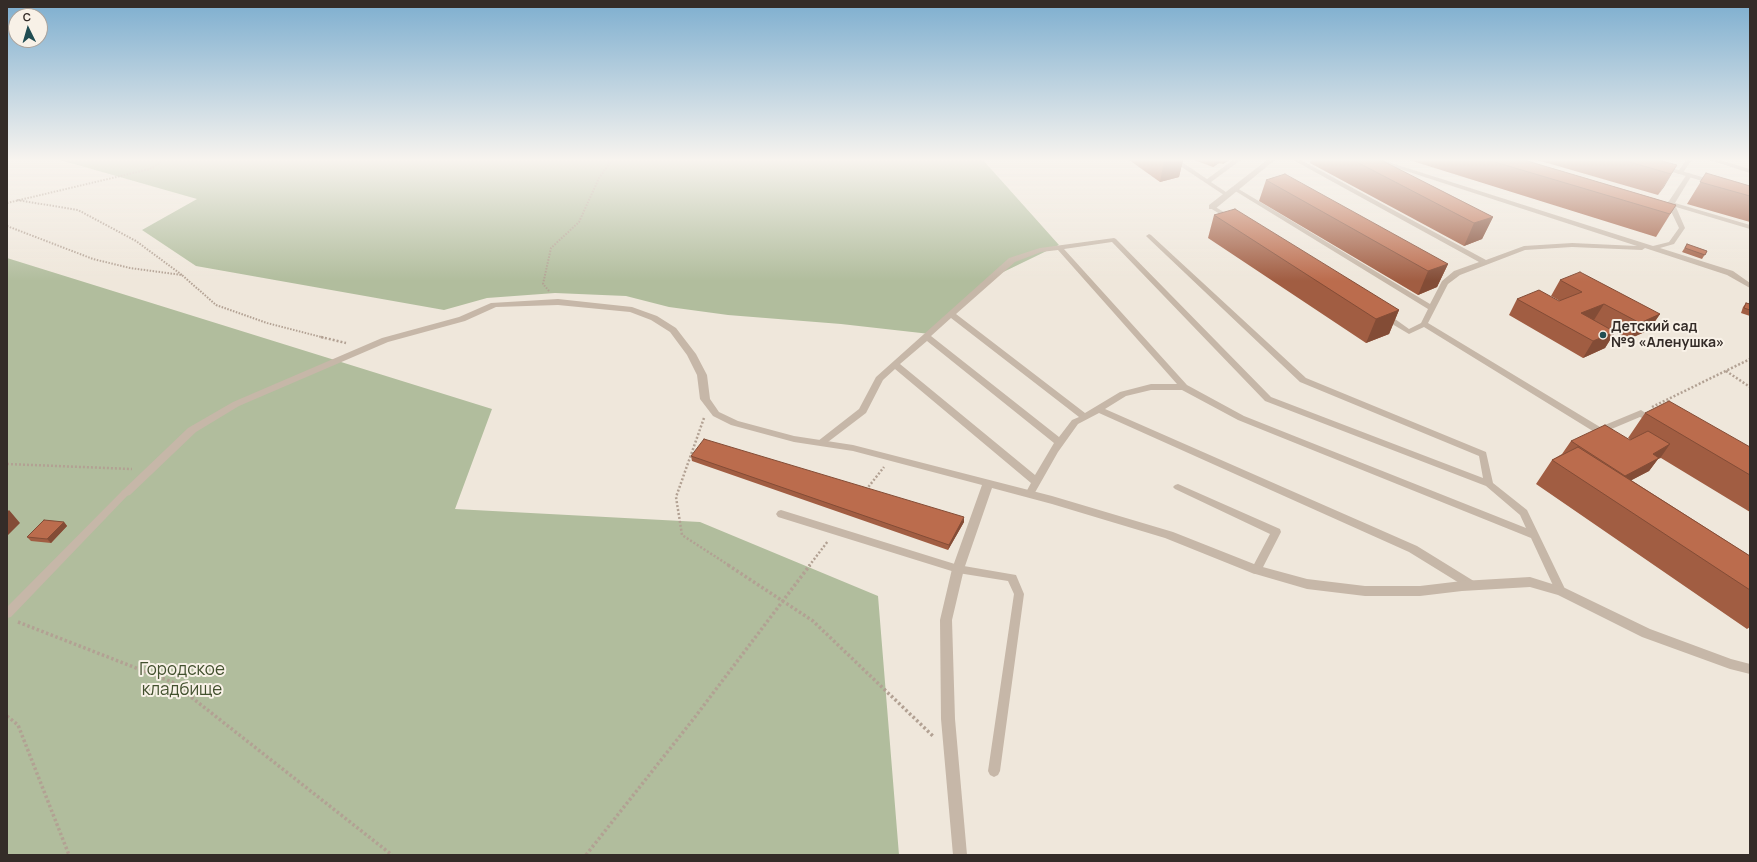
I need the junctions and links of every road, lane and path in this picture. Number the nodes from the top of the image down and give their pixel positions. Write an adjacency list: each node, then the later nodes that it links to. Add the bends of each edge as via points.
1 (16, 200): 9 (path)
2 (17, 200): 19 (path, via 78,210 136,241)
3 (589, 200): 21 (path, via 579,222 551,248 543,284)
4 (1220, 200): 11 (street)
5 (1254, 200): 22 (lane)
6 (1370, 200): 18 (lane)
7 (1503, 200): 17 (lane)
8 (1670, 200): 10 (lane)
9 (7, 203)
10 (1668, 203): 14 (lane); 17 (lane, via 1682,228 1672,243)
11 (1212, 207): 12 (lane)
12 (1238, 223)
13 (7, 226): 19 (path, via 93,259)
14 (1750, 227)
15 (1149, 236): 45 (lane, via 1304,380 1483,454)
16 (1059, 247): 24 (lane, via 1040,250 1012,260); 31 (lane); 45 (lane, via 1114,240 1268,399)
17 (1654, 248): 18 (lane, via 1572,244 1524,248); 20 (lane, via 1730,273)
18 (1486, 263): 22 (lane, via 1457,273 1445,283)
19 (182, 276): 27 (path, via 216,305 267,323)
20 (1750, 286)
21 (558, 302): 27 (street, via 494,306 462,319 399,336); 33 (street, via 632,310 654,318 673,330 702,375 705,399)
22 (1432, 308): 25 (lane)
23 (1376, 311): 25 (lane, via 1410,332)
24 (952, 315): 26 (lane); 36 (lane)
25 (1424, 324): 35 (lane, via 1599,430)
26 (927, 337): 29 (lane); 39 (lane)
27 (366, 349): 42 (street, via 236,404 192,430)
28 (1750, 359): 30 (path)
29 (896, 365): 38 (lane, via 879,379 863,411); 43 (lane)
30 (1725, 371): 32 (path); 35 (path)
31 (1184, 387): 34 (lane, via 1151,386 1123,394); 52 (lane, via 1241,418)
32 (1750, 387)
33 (709, 404): 38 (street, via 716,414 735,423 794,439); 57 (path, via 676,497 682,535)
34 (1098, 409): 36 (lane); 55 (lane, via 1413,549)
35 (1641, 413): 37 (lane)
36 (1085, 417): 39 (lane, via 1075,422)
37 (1661, 425)
38 (821, 443): 40 (street)
39 (1060, 443): 43 (lane)
40 (891, 457): 44 (street); 48 (path)
41 (7, 464): 42 (path)
42 (150, 470): 47 (street)
43 (1037, 482): 49 (lane)
44 (988, 483): 49 (street); 53 (street)
45 (1489, 484): 52 (lane, via 1524,513)
46 (1178, 487): 54 (lane, via 1276,532)
47 (126, 492): 58 (lane)
48 (864, 494)
49 (1030, 494): 54 (street, via 1169,535)
50 (781, 514): 51 (lane)
51 (836, 531): 53 (lane); 57 (path)
52 (1534, 535): 56 (lane)
53 (958, 569): 61 (street, via 946,620); 62 (lane, via 1012,578 1019,594)
54 (1256, 570): 55 (street, via 1307,584 1365,591 1420,591)
55 (1473, 586): 56 (street, via 1530,582)
56 (1561, 591): 59 (street, via 1646,633)
57 (783, 601): 61 (path, via 813,621); 65 (path)
58 (11, 617): 64 (path, via 172,682)
59 (1750, 669)
60 (7, 716): 63 (path, via 18,725)
61 (951, 752): 66 (street)
62 (994, 771)
63 (69, 855)
64 (392, 855)
65 (586, 855)
66 (960, 855)

